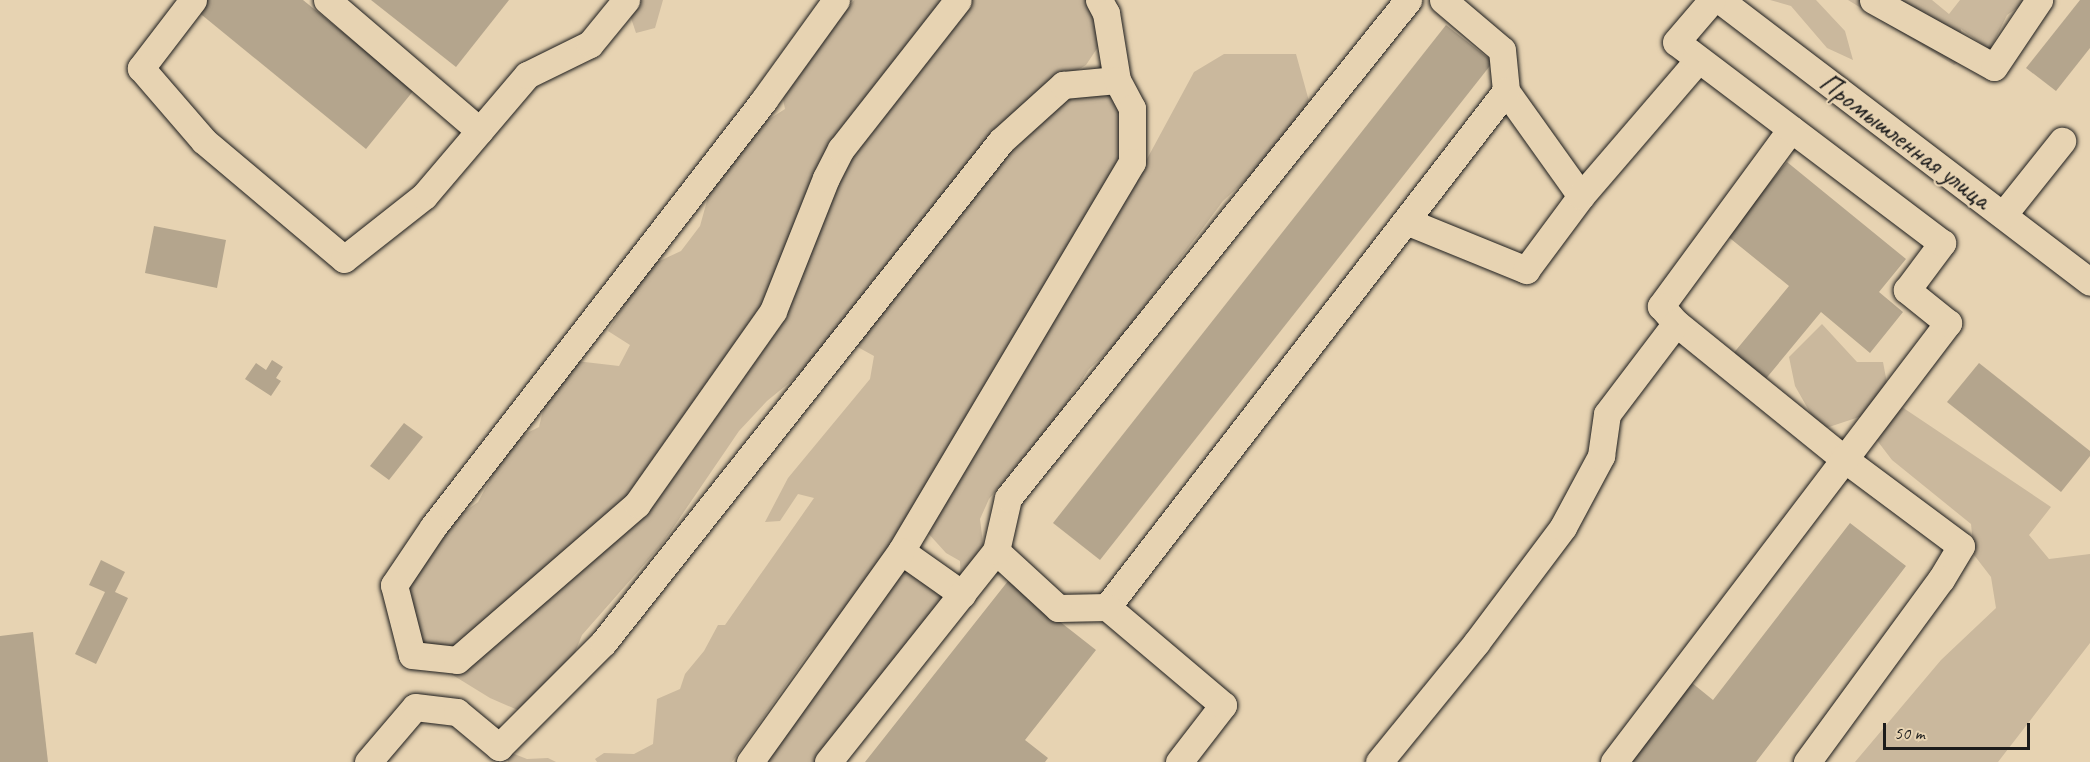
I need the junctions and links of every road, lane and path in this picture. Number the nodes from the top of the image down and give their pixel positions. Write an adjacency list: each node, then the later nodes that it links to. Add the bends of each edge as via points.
1 (193, 0): 17 (street, via 141,68 204,141 344,259 424,196)
2 (327, 0): 17 (street)
3 (626, 0): 17 (street, via 590,44 527,75)
4 (836, 0): 5 (street, via 764,100 433,527 394,585 412,655 457,660 637,504 773,311 841,149)
5 (958, 0)
6 (1100, 0): 14 (street, via 1106,13)
7 (1408, 0): 26 (street, via 1008,498)
8 (1443, 0): 15 (street, via 1502,50)
9 (1712, 0): 13 (street, via 1676,42)
10 (1720, 0): 20 (street, Промышленная улица)
11 (1873, 0): 12 (street, via 1994,67)
12 (2039, 0)
13 (1698, 60): 16 (street); 19 (street)
14 (1117, 80): 25 (street, via 1132,108 1132,162); 29 (street, via 1063,85 1001,141 603,643 499,747 457,712 415,707)
15 (1506, 91): 19 (street); 21 (street)
16 (1791, 129): 23 (street, via 1661,306); 24 (street, via 1942,243 1907,290 1948,323)
17 (480, 131)
18 (2062, 141): 20 (street)
19 (1581, 196): 21 (street, via 1526,270)
20 (2003, 215): 22 (street, Промышленная улица)
21 (1406, 221): 28 (street)
22 (2090, 282)
23 (1676, 322): 24 (street); 33 (street, via 1607,414 1601,456 1563,527 1476,644)
24 (1843, 459): 34 (street); 35 (street, via 1961,546)
25 (901, 551): 27 (street); 30 (street)
26 (996, 551): 27 (street); 28 (street, via 1058,608)
27 (962, 594): 31 (street)
28 (1107, 606): 32 (street, via 1223,705)
29 (368, 762)
30 (750, 762)
31 (828, 762)
32 (1179, 762)
33 (1379, 762)
34 (1614, 762)
35 (1807, 762)

